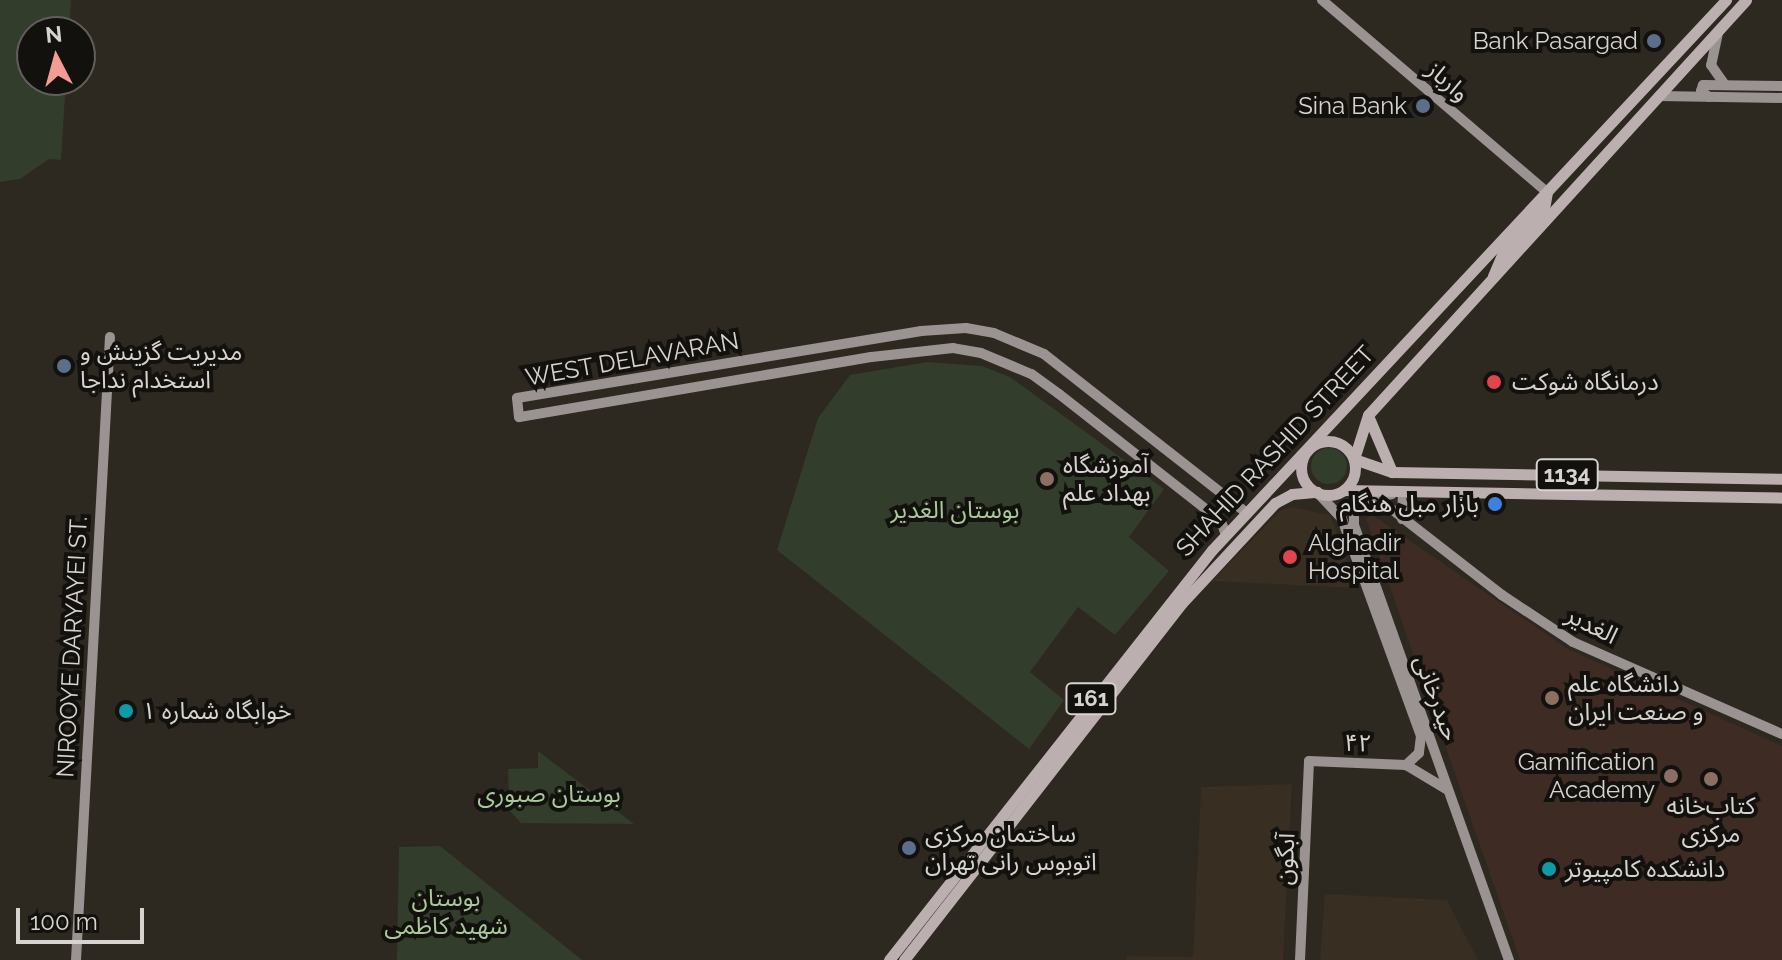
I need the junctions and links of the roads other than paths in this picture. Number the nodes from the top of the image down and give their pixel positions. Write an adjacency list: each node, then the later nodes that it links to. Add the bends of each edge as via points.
1 (1322, 0): 12 (main road, وارباز)
2 (1726, 0): 10 (main road, SHAHID RASHID STREET / 161)
3 (1746, 0): 4 (main road, SHAHID RASHID STREET)
4 (1721, 27): 5 (main road, via 1711,65); 7 (main road, SHAHID RASHID STREET)
5 (1725, 85): 6 (main road); 8 (main road, via 1703,85 1701,91)
6 (1782, 86)
7 (1659, 96): 8 (main road); 11 (main road, SHAHID RASHID STREET)
8 (1709, 97): 9 (main road)
9 (1782, 98)
10 (1567, 169): 11 (main road); 12 (main road, SHAHID RASHID STREET / 161)
11 (1582, 182): 13 (main road, SHAHID RASHID STREET)
12 (1547, 192): 13 (main road, via 1544,209 1502,255); 16 (main road, SHAHID RASHID STREET / 161)
13 (1490, 284): 15 (main road, SHAHID RASHID STREET)
14 (110, 337): 32 (main road, NIROOYE DARYAYEI ST.)
15 (1368, 415): 17 (main road, SHAHID RASHID STREET); 18 (main road)
16 (1307, 451): 17 (main road, via 1333,441); 22 (main road, via 1302,474); 25 (main road, SHAHID RASHID STREET / 161)
17 (1354, 459): 18 (main road, 1134); 20 (main road, via 1353,480)
18 (1388, 471): 19 (main road, 1134); 23 (main road, via 1380,479)
19 (1782, 479)
20 (1344, 490): 22 (main road); 23 (main road, 1134)
21 (1409, 491): 23 (main road, 1134); 24 (main road, 1134); 26 (main road)
22 (1317, 492): 30 (main road, حیدرخانی, via 1342,519 1421,736 1419,753); 34 (main road, SHAHID RASHID STREET / 161, via 1292,494 1275,503 1192,591)
23 (1380, 493): 26 (main road, الغدیر); 31 (main road, حیدرخانی, via 1360,505 1354,525)
24 (1782, 498)
25 (1247, 513): 27 (main road, SHAHID RASHID STREET / 161); 27 (main road, WEST DELAVARAN, via 1044,354 980,331 921,331 517,398 519,417 871,357 953,348 981,353 1031,374 1059,394 1221,521)
26 (1402, 519): 28 (main road, الغدیر, via 1573,642)
27 (1226, 535): 33 (main road, SHAHID RASHID STREET / 161, via 1172,596)
28 (1782, 734)
29 (1309, 761): 30 (main road, ۴۲); 35 (main road, آبگون)
30 (1406, 765): 31 (main road)
31 (1449, 790): 36 (main road, حیدرخانی)
32 (76, 960)
33 (890, 960)
34 (904, 960)
35 (1300, 960)
36 (1509, 960)

